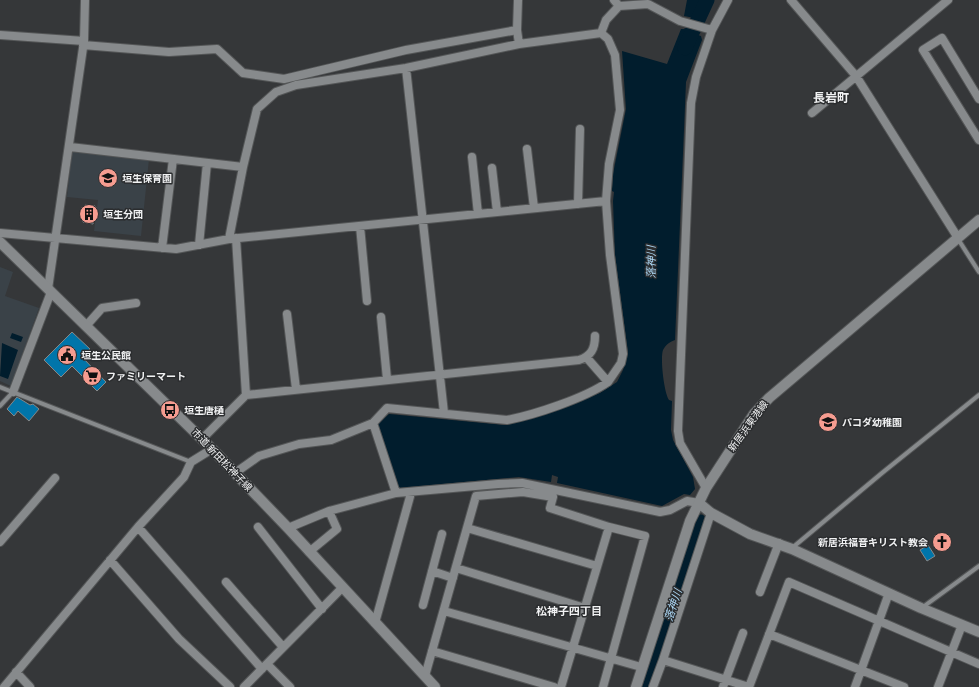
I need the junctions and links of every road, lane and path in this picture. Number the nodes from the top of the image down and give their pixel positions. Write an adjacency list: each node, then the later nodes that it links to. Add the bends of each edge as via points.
1 (85, 0): 12 (street)
2 (518, 0): 8 (street)
3 (728, 0): 9 (street)
4 (791, 0): 15 (street)
5 (948, 0): 15 (street)
6 (648, 2): 7 (street); 9 (street, via 680,21)
7 (616, 3): 10 (street)
8 (517, 30): 12 (street, via 406,50 284,79 243,73 217,49 169,52); 13 (street)
9 (712, 30): 67 (street, via 696,77 692,103 678,431 680,443)
10 (601, 33): 13 (street); 27 (street, via 608,39 615,55 620,110 609,164)
11 (0, 35): 12 (street)
12 (84, 43): 20 (street)
13 (519, 44): 14 (street)
14 (406, 68): 25 (street, via 296,85 276,92 257,109); 32 (street)
15 (856, 76): 17 (street); 37 (street)
16 (979, 99): 19 (street, via 942,38 923,50)
17 (812, 113)
18 (580, 129): 28 (street)
19 (979, 140)
20 (70, 147): 23 (street); 38 (street)
21 (527, 149): 29 (street)
22 (472, 158): 31 (street)
23 (172, 159): 24 (street); 41 (street)
24 (207, 163): 25 (street); 40 (street)
25 (243, 167): 36 (street)
26 (492, 168): 30 (street)
27 (606, 201): 28 (street); 53 (street, via 623,354 616,372)
28 (578, 204): 29 (street)
29 (534, 208): 30 (street)
30 (497, 212): 31 (street)
31 (478, 214): 32 (street)
32 (422, 220): 34 (street); 51 (street)
33 (979, 220): 37 (street, 新居浜東港線)
34 (360, 226): 36 (street); 44 (street)
35 (0, 233): 38 (street)
36 (232, 238): 40 (street); 57 (street)
37 (958, 238): 42 (lane); 67 (street, 新居浜東港線, via 768,398 754,414)
38 (56, 239): 41 (street); 43 (street)
39 (0, 242): 43 (street, 市道 新田松神子線)
40 (199, 245): 41 (street, via 176,249)
41 (162, 248)
42 (979, 272)
43 (50, 291): 48 (street, 市道 新田松神子線); 56 (street)
44 (367, 301)
45 (136, 303): 48 (street, via 102,308)
46 (287, 314): 55 (street)
47 (381, 317): 52 (street)
48 (86, 326): 62 (street, 市道 新田松神子線)
49 (595, 336): 50 (street, via 595,346)
50 (587, 358): 51 (street); 53 (street)
51 (438, 374): 52 (street); 60 (street)
52 (387, 379): 55 (street)
53 (608, 382): 60 (street, via 591,392 507,420)
54 (0, 387): 56 (lane)
55 (296, 389): 57 (street)
56 (13, 392): 59 (lane); 64 (lane)
57 (246, 395): 62 (street)
58 (979, 395): 81 (lane)
59 (0, 406)
60 (444, 414): 61 (street, via 387,408)
61 (373, 423): 65 (street, via 330,440 299,444 258,456); 68 (street)
62 (202, 439): 63 (street, 市道 新田松神子線)
63 (212, 449): 64 (street); 65 (street, 市道 新田松神子線)
64 (191, 462): 73 (street, via 184,477)
65 (235, 473): 76 (street, 市道 新田松神子線)
66 (55, 478): 79 (street)
67 (706, 488): 70 (street, 新居浜東港線)
68 (396, 492): 69 (street); 71 (street)
69 (411, 493): 70 (street, via 522,483 660,512 687,501); 99 (street)
70 (699, 503): 72 (street); 112 (street, 新居浜東港線, via 690,521)
71 (329, 511): 76 (street); 82 (street, via 337,529)
72 (712, 513): 80 (street, via 750,534); 109 (street)
73 (138, 527): 83 (street); 111 (street)
74 (258, 527): 96 (street)
75 (609, 527): 77 (street, via 550,508 553,497 523,492 476,496); 84 (street); 108 (street, via 645,536)
76 (288, 528): 82 (street, 市道 新田松神子線)
77 (467, 528): 84 (street); 86 (street)
78 (442, 534): 87 (street)
79 (0, 542)
80 (779, 543): 81 (street); 91 (street)
81 (792, 549): 92 (street)
82 (309, 552): 90 (street, 市道 新田松神子線)
83 (110, 560): 114 (street); 119 (street, via 179,639)
84 (598, 566): 94 (street)
85 (979, 566): 95 (lane)
86 (456, 568): 88 (street); 94 (street)
87 (432, 571): 88 (street); 93 (street)
88 (453, 578): 97 (street)
89 (226, 582): 104 (street)
90 (342, 588): 96 (street); 99 (street, 市道 新田松神子線)
91 (760, 592)
92 (889, 594): 95 (street); 98 (street)
93 (423, 605)
94 (585, 608): 105 (street)
95 (921, 608): 100 (street)
96 (322, 609): 104 (street)
97 (444, 611): 105 (street); 106 (street)
98 (879, 621): 103 (street, via 789,582); 107 (street); 113 (street)
99 (375, 623): 115 (street, 市道 新田松神子線)
100 (962, 625): 101 (street); 107 (street)
101 (979, 632)
102 (743, 633): 116 (street)
103 (769, 634): 113 (street); 128 (street)
104 (283, 648): 111 (street)
105 (573, 649): 108 (street); 124 (street)
106 (432, 651): 115 (street); 123 (street)
107 (951, 652): 110 (street); 131 (street)
108 (611, 659): 112 (street); 125 (street)
109 (663, 660): 116 (street); 127 (street)
110 (979, 664)
111 (265, 666): 120 (street); 121 (street)
112 (642, 667): 126 (street, 新居浜東港線)
113 (861, 670): 129 (street); 130 (street)
114 (16, 672): 117 (street); 118 (street)
115 (425, 676): 122 (street, 市道 新田松神子線)
116 (724, 683): 128 (street)
117 (5, 687)
118 (30, 687)
119 (230, 687)
120 (244, 687)
121 (290, 687)
122 (435, 687)
123 (554, 687)
124 (561, 687)
125 (603, 687)
126 (636, 687)
127 (654, 687)
128 (749, 687)
129 (855, 687)
130 (904, 687)
131 (938, 687)

